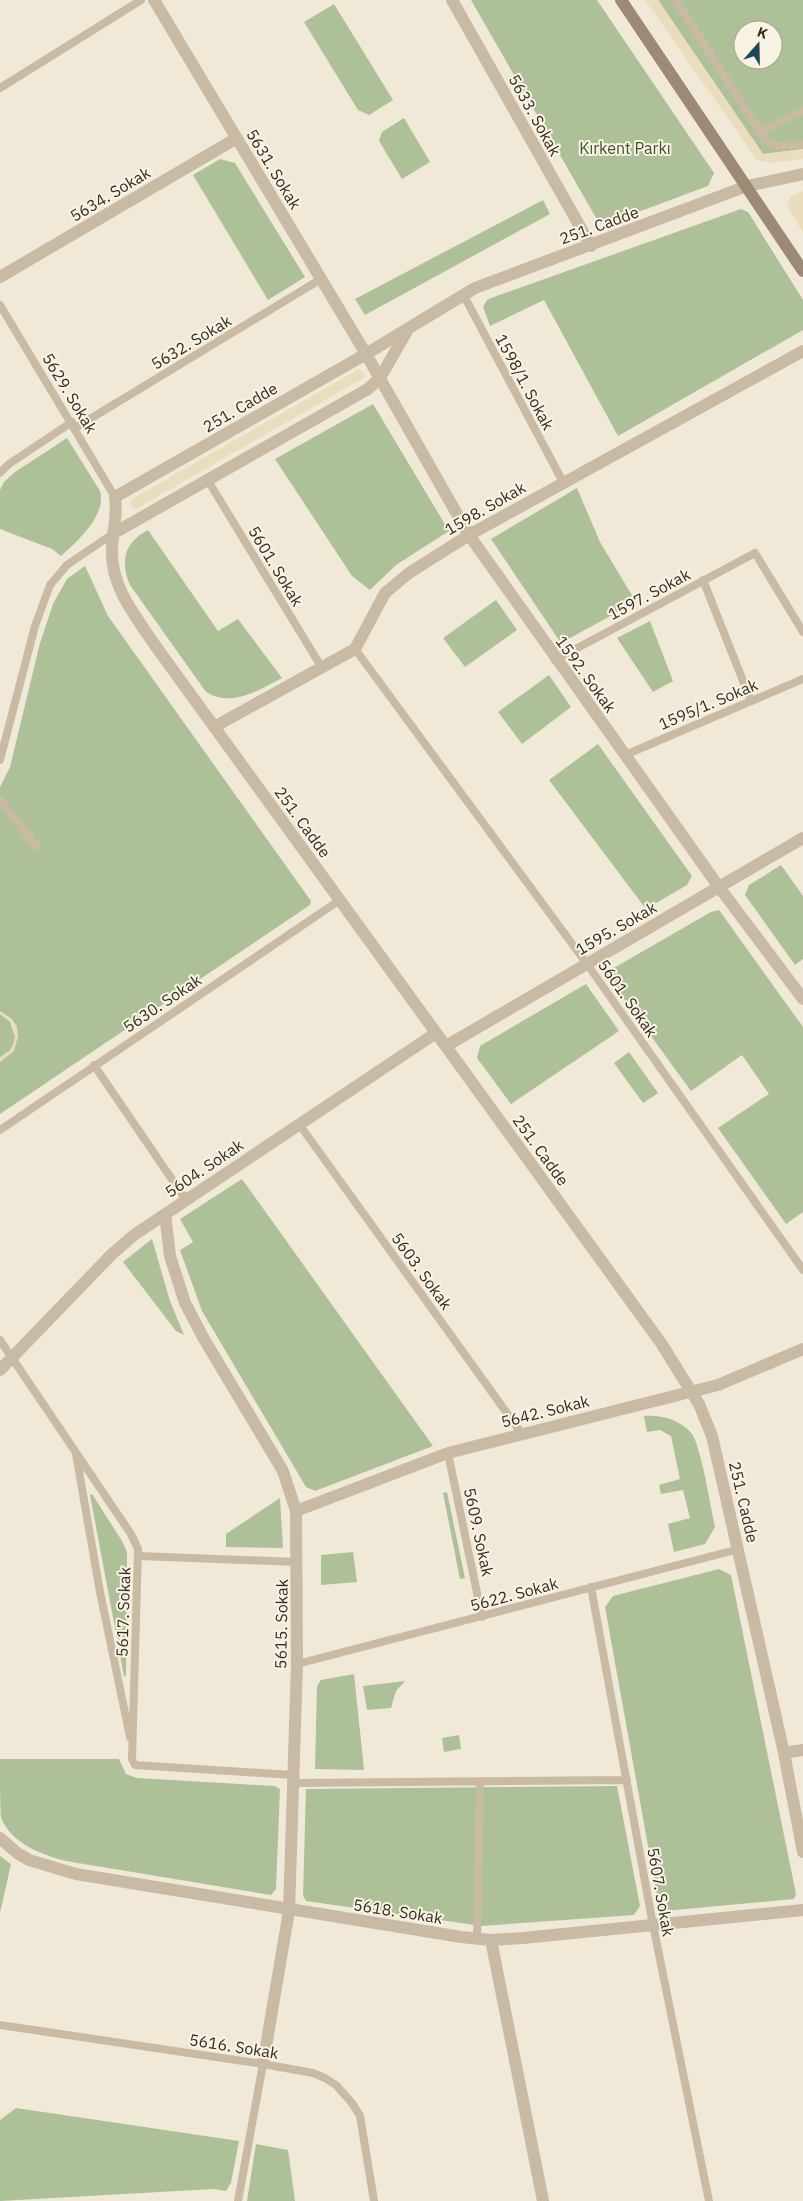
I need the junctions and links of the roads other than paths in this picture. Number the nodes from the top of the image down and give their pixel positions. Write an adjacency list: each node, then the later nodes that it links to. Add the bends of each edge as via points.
1 (141, 0): 6 (lane)
2 (154, 0): 9 (street, 5631. Sokak)
3 (452, 0): 13 (street, 5633. Sokak)
4 (620, 0): 12 (main road)
5 (676, 0): 8 (lane)
6 (0, 88)
7 (803, 111): 8 (lane)
8 (759, 132): 10 (lane, via 772,145)
9 (237, 138): 15 (street, 5634. Sokak); 16 (street, 5631. Sokak)
10 (803, 144)
11 (803, 174): 12 (street, 251. Cadde)
12 (747, 186): 13 (street, 251. Cadde); 14 (main road)
13 (591, 246): 17 (street, 251. Cadde, via 489,281)
14 (803, 271)
15 (0, 277)
16 (321, 279): 21 (street, 5631. Sokak); 23 (lane, 5632. Sokak)
17 (463, 294): 19 (street, 251. Cadde); 26 (lane, 1598/1. Sokak)
18 (0, 305): 23 (lane, 5629. Sokak)
19 (411, 326): 21 (street, 251. Cadde); 22 (street, 251. Cadde)
20 (803, 352): 26 (street, 1598. Sokak)
21 (366, 354): 22 (street, 1592. Sokak); 27 (street, 251. Cadde)
22 (380, 378): 25 (street, 251. Cadde, via 368,389); 29 (street, 1592. Sokak)
23 (73, 425): 24 (lane, 5632. Sokak, via 9,464); 27 (lane, 5629. Sokak)
24 (0, 473)
25 (207, 479): 28 (street, 251. Cadde); 34 (lane, 5601. Sokak)
26 (563, 482): 29 (street, 1598. Sokak)
27 (115, 497): 28 (street, 251. Cadde)
28 (114, 533): 37 (street, 251. Cadde, via 112,563 124,598); 39 (lane, via 68,565 55,577 48,590 35,626)
29 (469, 535): 32 (street, 1598. Sokak, via 409,573 385,593); 33 (street, 1592. Sokak)
30 (703, 580): 31 (lane, 1597. Sokak, via 755,552); 33 (lane, 1597. Sokak); 36 (lane)
31 (803, 632)
32 (356, 649): 34 (street); 45 (lane, 5601. Sokak)
33 (555, 660): 38 (street, 1592. Sokak)
34 (322, 668): 37 (street)
35 (803, 678): 36 (lane, 1595/1. Sokak)
36 (751, 701): 38 (lane, 1595/1. Sokak)
37 (214, 727): 44 (street, 251. Cadde)
38 (625, 755): 43 (street, 1592. Sokak)
39 (0, 760)
40 (0, 800): 42 (lane)
41 (803, 838): 43 (street, 1595. Sokak)
42 (37, 846)
43 (719, 887): 45 (street, 1595. Sokak); 46 (street, 1592. Sokak)
44 (340, 900): 47 (street, 251. Cadde); 49 (lane, 5630. Sokak)
45 (587, 964): 48 (street, 1595. Sokak); 54 (lane, 5601. Sokak)
46 (803, 999)
47 (436, 1033): 48 (street, 251. Cadde); 50 (street, 5604. Sokak)
48 (446, 1046): 59 (street, 251. Cadde, via 661,1344)
49 (94, 1065): 51 (lane, 5630. Sokak); 52 (lane)
50 (299, 1124): 52 (street, 5604. Sokak); 60 (lane, 5603. Sokak)
51 (0, 1130)
52 (186, 1200): 53 (street, 5604. Sokak)
53 (165, 1214): 57 (street, 5604. Sokak, via 112,1254); 63 (street, 5615. Sokak, via 170,1256 185,1303 284,1471)
54 (803, 1270)
55 (0, 1340): 57 (lane, 5617. Sokak)
56 (803, 1349): 59 (street, 5642. Sokak, via 727,1382)
57 (12, 1357): 58 (street); 61 (lane, 5617. Sokak)
58 (0, 1370)
59 (692, 1392): 60 (street, 5642. Sokak); 64 (street, 251. Cadde, via 712,1436)
60 (522, 1434): 62 (street, 5642. Sokak)
61 (76, 1452): 65 (lane, 5617. Sokak, via 131,1534); 70 (lane)
62 (448, 1453): 63 (street, 5642. Sokak); 68 (lane, 5609. Sokak)
63 (296, 1511): 66 (street, 5615. Sokak)
64 (739, 1549): 67 (lane, 5622. Sokak); 72 (street, 251. Cadde)
65 (138, 1556): 66 (lane); 70 (lane, 5617. Sokak)
66 (298, 1562): 69 (street, 5615. Sokak)
67 (591, 1587): 68 (lane, 5622. Sokak); 74 (lane, 5607. Sokak)
68 (482, 1617): 69 (lane, 5622. Sokak)
69 (297, 1664): 73 (street, 5615. Sokak)
70 (132, 1749): 73 (lane, via 133,1762 141,1768)
71 (803, 1750): 72 (street)
72 (784, 1752): 77 (street, 251. Cadde)
73 (293, 1779): 75 (lane); 79 (street, 5615. Sokak)
74 (628, 1780): 75 (lane); 80 (lane, 5607. Sokak)
75 (480, 1782): 81 (lane)
76 (0, 1838): 79 (street, 5618. Sokak, via 29,1860 69,1873)
77 (803, 1852)
78 (803, 1910): 80 (street, 5618. Sokak)
79 (289, 1911): 81 (street, 5618. Sokak); 84 (street, 5615. Sokak)
80 (653, 1925): 82 (street, 5618. Sokak); 88 (lane, 5607. Sokak)
81 (477, 1939): 82 (street, 5618. Sokak)
82 (491, 1940): 87 (street)
83 (0, 2025): 84 (lane, 5616. Sokak)
84 (263, 2064): 85 (lane); 86 (lane, 5616. Sokak, via 325,2078 352,2103 362,2122)
85 (238, 2201)
86 (374, 2201)
87 (543, 2201)
88 (709, 2201)

